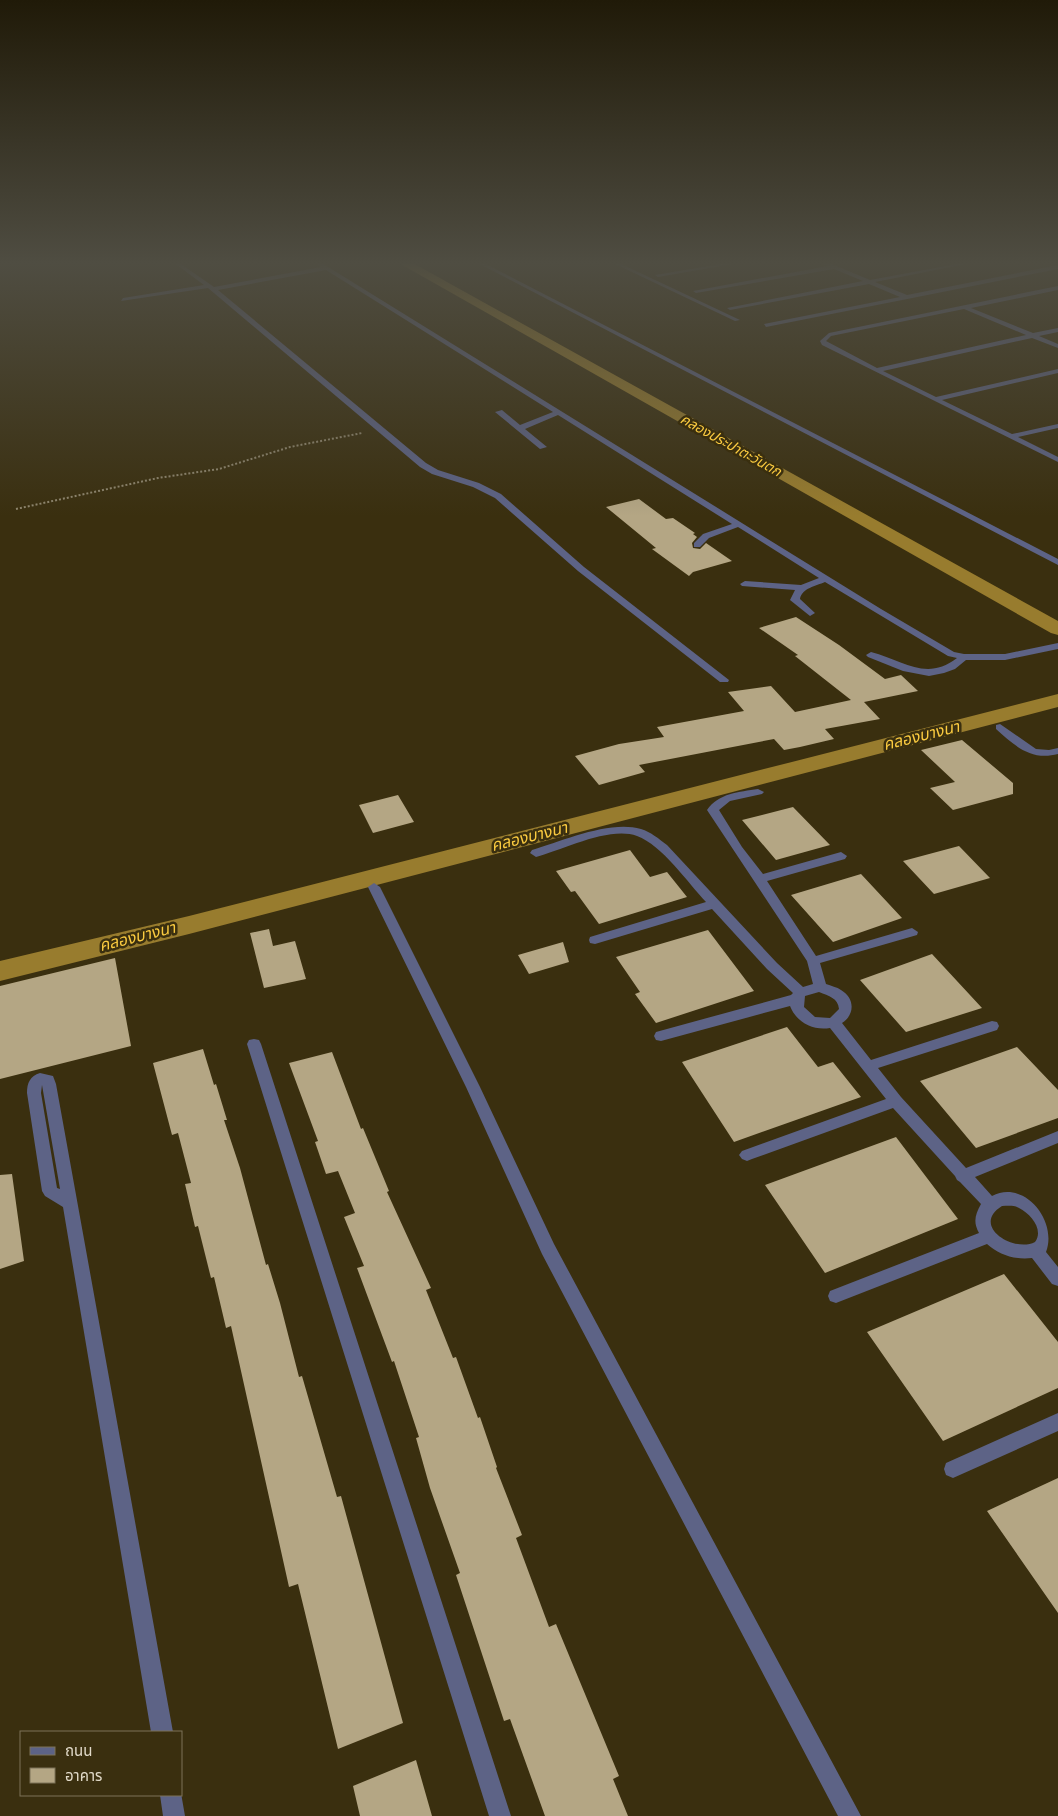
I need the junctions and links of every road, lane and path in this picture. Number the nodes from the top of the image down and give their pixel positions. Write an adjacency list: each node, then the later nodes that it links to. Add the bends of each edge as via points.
1 (280, 347): 13 (street)
2 (454, 347): 10 (street)
3 (643, 347): 20 (street)
4 (829, 347): 6 (street)
5 (980, 347): 6 (street)
6 (876, 370): 8 (street)
7 (1058, 371): 8 (street)
8 (937, 400): 14 (street)
9 (499, 412): 12 (street)
10 (560, 412): 12 (street); 18 (street)
11 (1058, 426): 14 (street)
12 (520, 428): 15 (street)
13 (378, 430): 17 (path, via 290,447 220,469 158,478); 28 (street, via 435,472 498,496 581,569)
14 (1013, 436): 16 (street)
15 (543, 447)
16 (1058, 460)
17 (16, 509)
18 (739, 524): 19 (street, via 706,536); 21 (street)
19 (697, 545)
20 (1058, 562)
21 (826, 578): 23 (street); 27 (street)
22 (745, 584): 23 (street)
23 (802, 588): 24 (street, via 795,600)
24 (810, 613)
25 (1058, 646): 27 (street, via 1007,658)
26 (871, 655): 27 (street, via 921,673 943,672)
27 (963, 658)
28 (724, 680)
29 (1000, 727): 30 (street, via 1030,751 1038,754)
30 (1058, 751)
31 (758, 792): 34 (street, via 722,800 715,804 713,810)
32 (536, 853): 36 (street, via 622,830 638,832 663,848)
33 (841, 856): 34 (street)
34 (760, 879): 39 (street)
35 (374, 887): 63 (street, via 473,1086 552,1258)
36 (715, 904): 38 (street); 41 (street)
37 (912, 932): 39 (street)
38 (595, 940)
39 (814, 961): 40 (street)
40 (820, 987): 41 (street); 42 (street, via 841,995 846,1003 847,1011 843,1018)
41 (798, 995): 42 (street, via 796,1007 802,1015 811,1021); 44 (street)
42 (834, 1023): 46 (street)
43 (992, 1026): 46 (street)
44 (661, 1036)
45 (254, 1044): 62 (street)
46 (868, 1066): 47 (street)
47 (896, 1101): 49 (street); 50 (street)
48 (1058, 1137): 50 (street)
49 (747, 1155)
50 (962, 1176): 51 (street)
51 (989, 1203): 53 (street, via 981,1218); 54 (street, via 1013,1199 1038,1212 1048,1234 1044,1244)
52 (70, 1204): 52 (street, via 50,1191 45,1171 34,1085 40,1078 48,1080 49,1084); 59 (street)
53 (988, 1236): 54 (street, via 1010,1250); 56 (street)
54 (1035, 1250): 55 (street)
55 (1058, 1279)
56 (836, 1296)
57 (1058, 1422): 58 (street)
58 (953, 1469)
59 (162, 1731)
60 (171, 1796): 61 (street)
61 (174, 1816)
62 (500, 1816)
63 (850, 1816)

